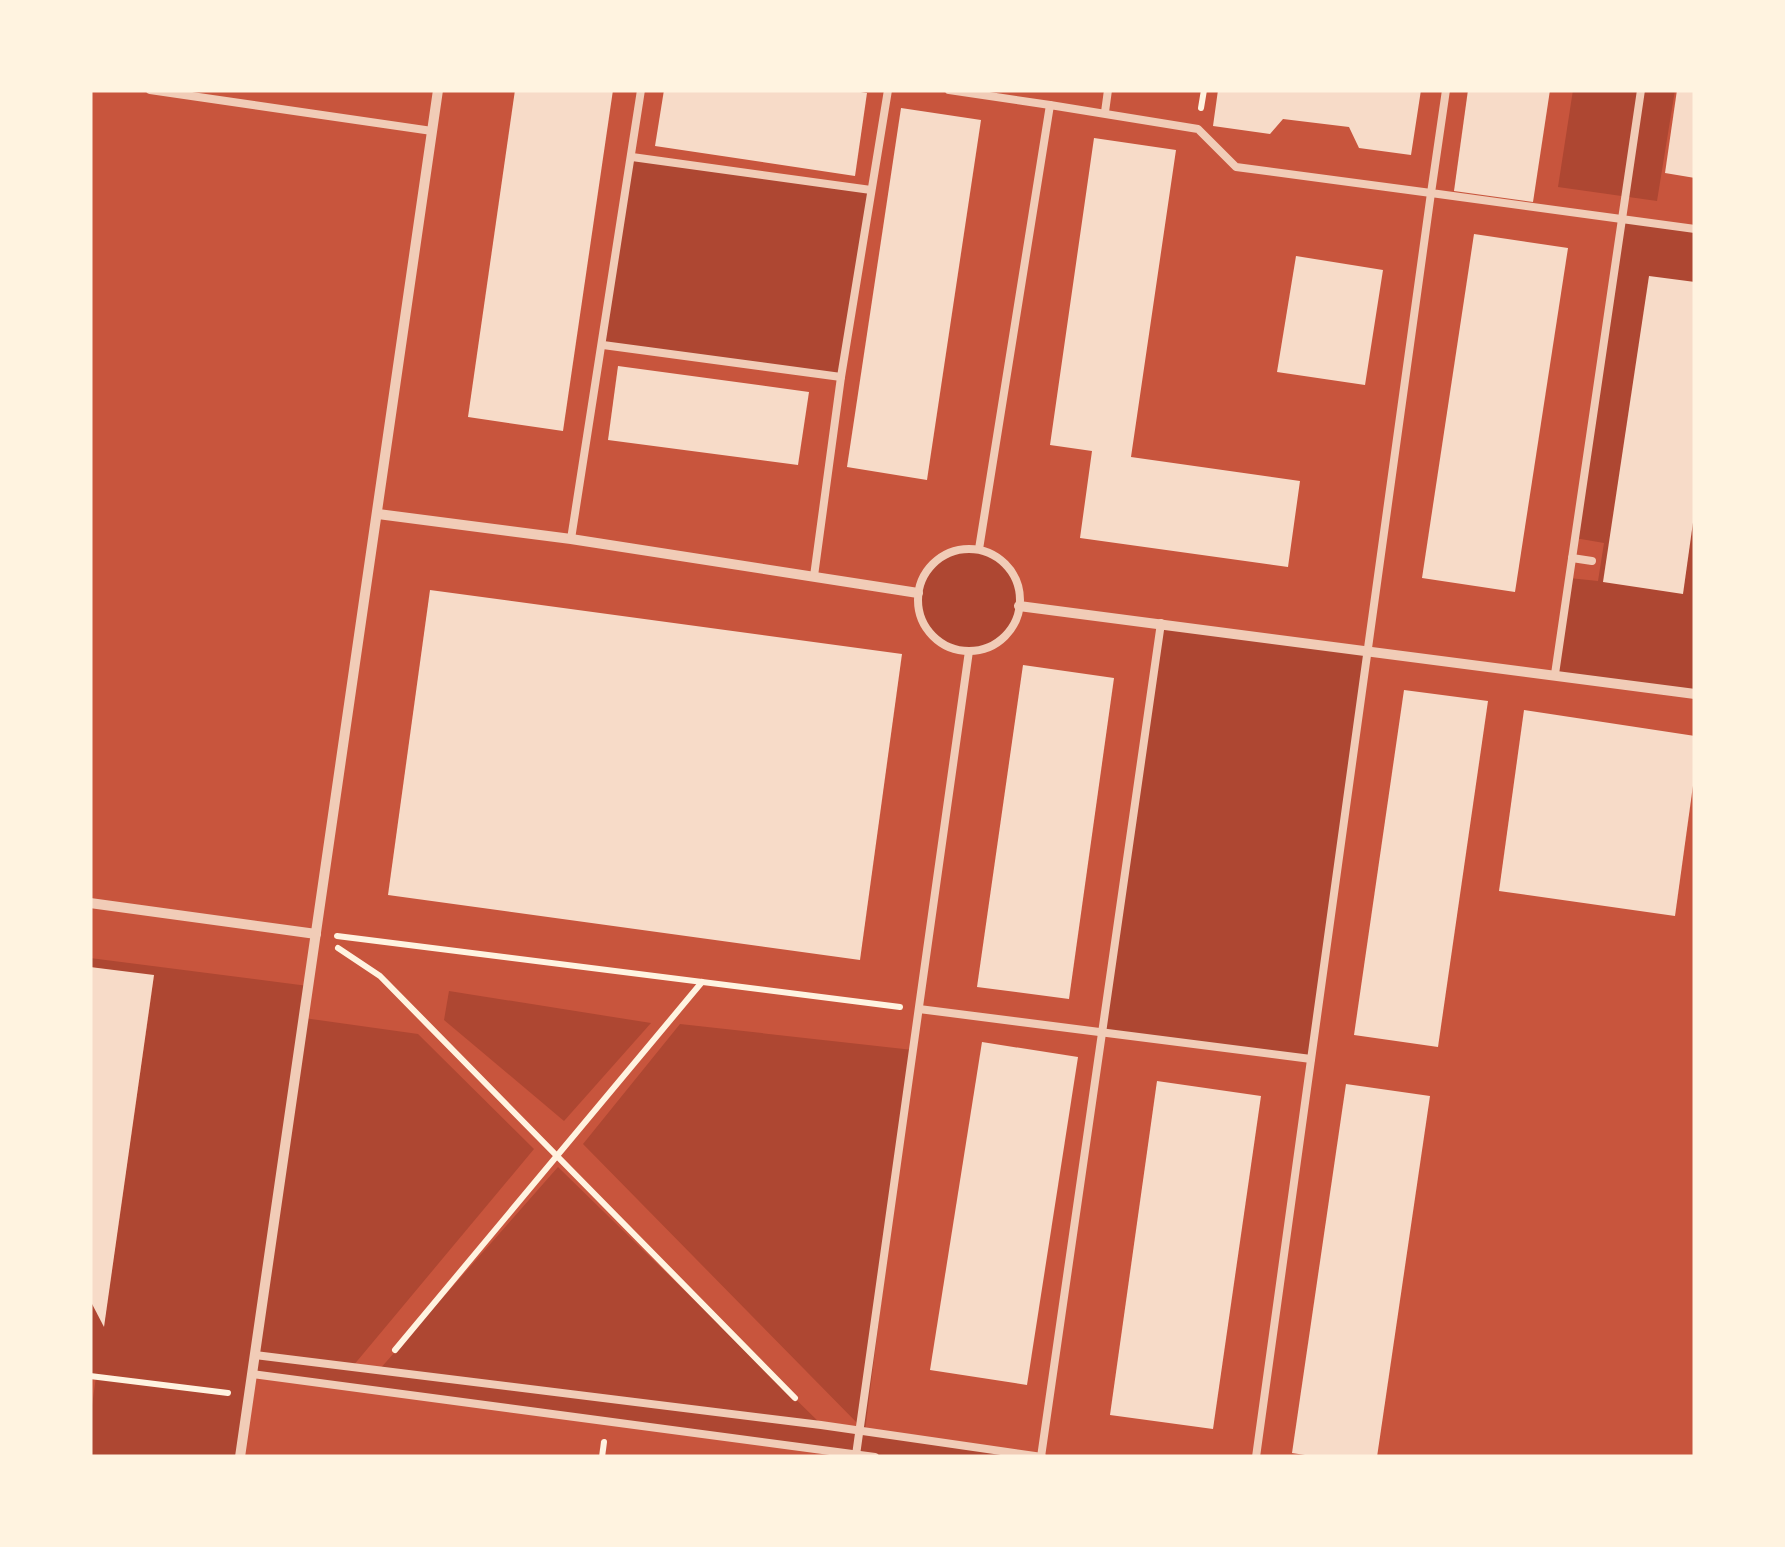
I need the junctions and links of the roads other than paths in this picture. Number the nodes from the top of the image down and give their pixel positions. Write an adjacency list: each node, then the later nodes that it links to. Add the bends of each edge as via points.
1 (150, 90): 12 (lane)
2 (438, 90): 12 (street)
3 (641, 90): 13 (lane)
4 (888, 90): 14 (lane)
5 (949, 90): 9 (lane)
6 (1108, 90): 11 (lane)
7 (1446, 90): 15 (lane)
8 (1640, 90): 16 (lane)
9 (958, 91): 10 (lane)
10 (1050, 105): 11 (lane); 22 (lane)
11 (1105, 112): 15 (lane, via 1198,129 1236,167)
12 (432, 131): 20 (street)
13 (632, 156): 14 (lane); 18 (lane)
14 (871, 190): 19 (lane)
15 (1431, 193): 16 (lane); 29 (lane)
16 (1622, 220): 17 (lane); 23 (lane)
17 (1695, 229)
18 (603, 345): 19 (lane); 21 (lane)
19 (841, 377): 25 (lane)
20 (378, 514): 21 (street); 34 (street)
21 (571, 539): 25 (street)
22 (979, 549): 26 (lane, via 937,559); 27 (lane, via 1014,575)
23 (1572, 558): 24 (lane); 31 (lane)
24 (1592, 561)
25 (814, 576): 26 (street)
26 (918, 593): 30 (lane, via 920,615 933,636)
27 (1020, 606): 28 (street); 30 (lane, via 1000,640)
28 (1161, 623): 29 (street); 36 (lane)
29 (1370, 649): 31 (street); 37 (lane)
30 (969, 651): 35 (lane)
31 (1554, 674): 32 (street)
32 (1695, 694)
33 (90, 903): 34 (street)
34 (316, 934): 38 (street)
35 (919, 1009): 36 (lane); 40 (lane)
36 (1103, 1032): 37 (lane); 44 (lane)
37 (1311, 1059): 45 (lane)
38 (255, 1355): 39 (street); 40 (lane)
39 (252, 1374): 41 (lane); 42 (street)
40 (858, 1430): 41 (lane); 44 (lane)
41 (856, 1454): 43 (lane)
42 (240, 1457)
43 (876, 1457)
44 (1042, 1457)
45 (1256, 1457)

